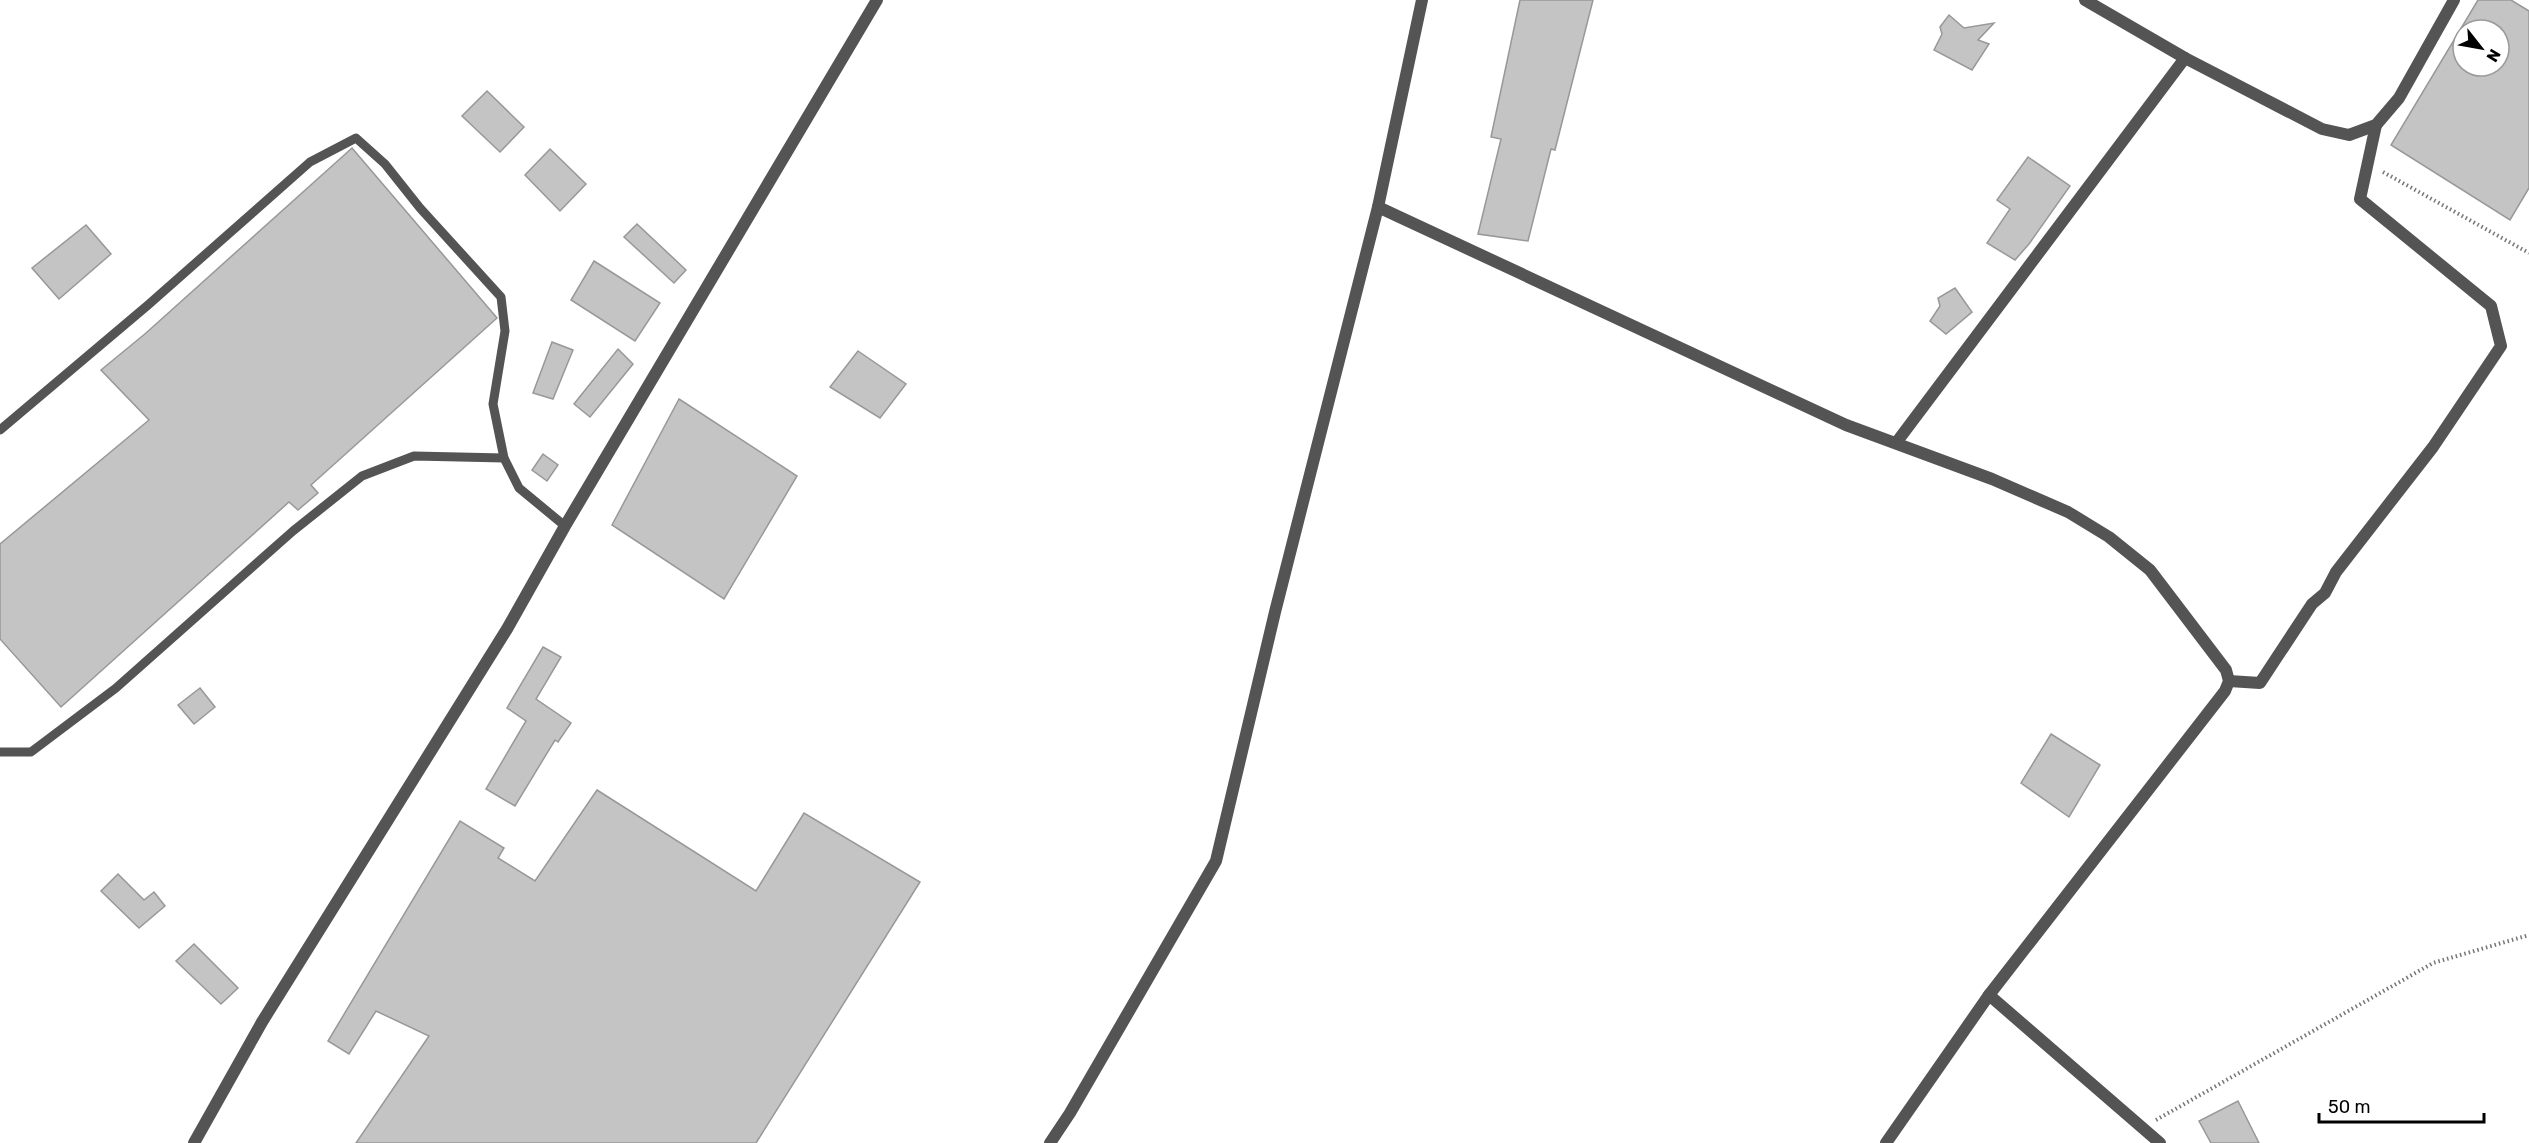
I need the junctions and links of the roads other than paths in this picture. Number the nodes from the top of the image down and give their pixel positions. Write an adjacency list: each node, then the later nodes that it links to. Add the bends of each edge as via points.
1 (877, 0): 11 (street)
2 (1422, 0): 7 (street)
3 (2085, 0): 5 (street)
4 (2454, 0): 6 (street, via 2399,98)
5 (2185, 58): 6 (street, via 2322,129 2349,135); 9 (street)
6 (2376, 125): 12 (street, via 2360,199 2491,306 2501,346 2433,447 2336,572 2325,593 2312,604 2260,682)
7 (1378, 207): 9 (street, via 1846,425); 16 (street, via 1216,861)
8 (0, 430): 10 (lane, via 310,162 356,138 385,164 501,297 506,331 493,404)
9 (1896, 443): 12 (street, via 2058,507 2109,537 2150,570 2226,670)
10 (504, 458): 11 (lane, via 519,488); 13 (lane, via 414,456 362,476 293,531 116,688 31,752)
11 (566, 526): 15 (street, via 507,629 261,1022)
12 (2229, 681): 14 (street, via 2212,709)
13 (0, 752)
14 (1989, 995): 17 (street); 18 (street)
15 (194, 1143)
16 (1050, 1143)
17 (1886, 1143)
18 (2160, 1143)

